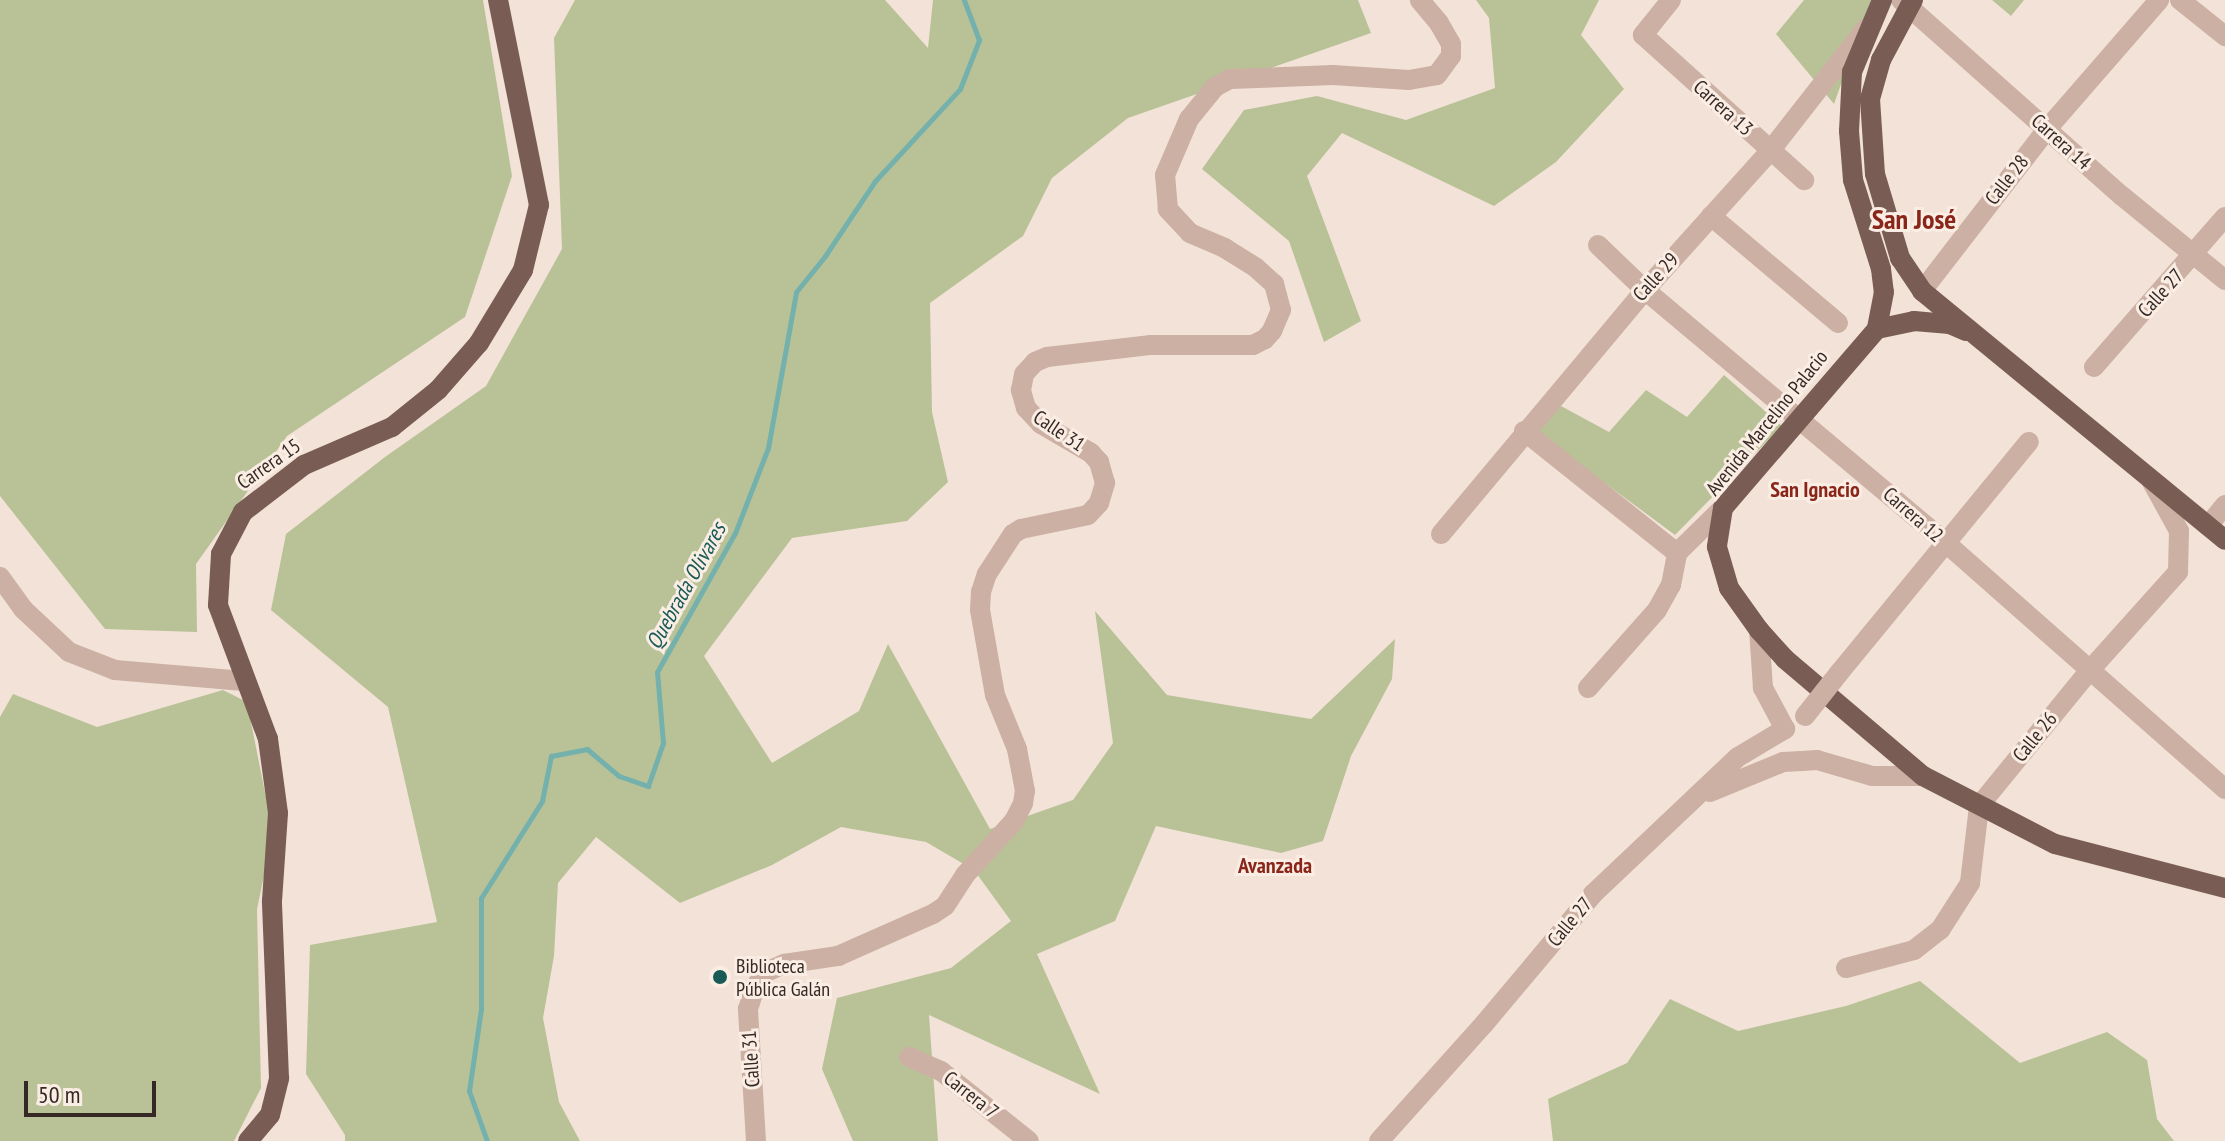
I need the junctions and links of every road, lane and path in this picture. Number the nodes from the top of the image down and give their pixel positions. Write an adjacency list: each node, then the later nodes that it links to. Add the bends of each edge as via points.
1 (498, 0): 38 (main road, Carrera 15, via 539,205 523,270 479,343 438,390 392,427 304,465 243,512 221,554 218,605)
2 (1420, 0): 49 (street, Calle 31, via 1451,44 1451,56 1437,75 1409,80 1243,77 1215,87 1189,119 1165,175 1168,209 1190,233 1225,248 1274,284 1281,310 1265,339 1242,346 1151,345 1047,357 1024,374 1026,408 1041,424 1091,453 1105,483 1099,503 1088,515 1013,534 981,592 995,695 1017,749 1023,803 1014,821 933,914 838,956 766,972 748,1009)
3 (1671, 0): 11 (street, Carrera 13, via 1643,35)
4 (1882, 0): 8 (main road)
5 (2159, 0): 10 (street, Calle 28)
6 (2180, 0): 9 (street)
7 (1907, 2): 10 (street, Carrera 14); 19 (main road, via 1870,99 1875,174 1900,258)
8 (1871, 22): 11 (street, Calle 29); 21 (main road, via 1852,72 1849,131 1853,180 1881,269 1884,292)
9 (2225, 36)
10 (2047, 129): 16 (street, Carrera 14); 19 (street, Calle 28)
11 (1770, 151): 12 (street, Carrera 13); 13 (street, Calle 29)
12 (1804, 180)
13 (1711, 216): 18 (street, Calle 29); 20 (street)
14 (2225, 217): 16 (street, Calle 27)
15 (1598, 245): 18 (street, Carrera 12)
16 (2195, 255): 17 (street, Carrera 14); 23 (street, Calle 27)
17 (2225, 280)
18 (1645, 290): 24 (street, Carrera 12); 25 (street, Calle 29)
19 (1922, 291): 22 (main road)
20 (1838, 323)
21 (1877, 329): 22 (main road, via 1914,321 1950,324); 24 (main road, Avenida Marcelino Palacio)
22 (1985, 339): 27 (main road)
23 (2094, 367)
24 (1799, 417): 29 (main road, Avenida Marcelino Palacio); 33 (street, Carrera 12)
25 (1524, 431): 31 (street, Calle 29); 34 (street)
26 (2029, 442): 33 (street)
27 (2147, 474): 30 (main road); 37 (street, Calle 26, via 2179,531 2178,572)
28 (2225, 505): 30 (street)
29 (1723, 508): 34 (street); 36 (main road, Avenida Marcelino Palacio, via 1717,547 1729,588)
30 (2208, 526): 32 (main road)
31 (1441, 534)
32 (2225, 540)
33 (1946, 543): 37 (street, Carrera 12); 40 (street, bridge)
34 (1677, 553): 39 (street, via 1671,585 1657,610)
35 (0, 577): 38 (street, via 23,609 69,652 115,670)
36 (1759, 630): 41 (main road, Avenida Marcelino Palacio, via 1849,717); 43 (street, Calle 27, via 1763,688 1785,729 1738,757)
37 (2090, 670): 42 (street, Carrera 12); 44 (street, Calle 26)
38 (244, 681): 48 (main road, Carrera 15, via 268,739 278,813 272,901 279,1078 270,1115)
39 (1588, 688)
40 (1805, 716)
41 (1923, 776): 43 (street, via 1872,776 1817,760 1793,761); 44 (main road, Avenida Marcelino Palacio)
42 (2225, 789)
43 (1699, 797): 51 (street, Calle 27, via 1593,894)
44 (1979, 806): 45 (main road, Avenida Marcelino Palacio, via 2055,844); 46 (street, via 1970,883 1940,930 1914,950)
45 (2225, 888)
46 (1846, 968)
47 (909, 1057): 50 (street, Carrera 7, via 941,1071)
48 (248, 1141)
49 (756, 1141)
50 (1029, 1141)
51 (1379, 1141)

